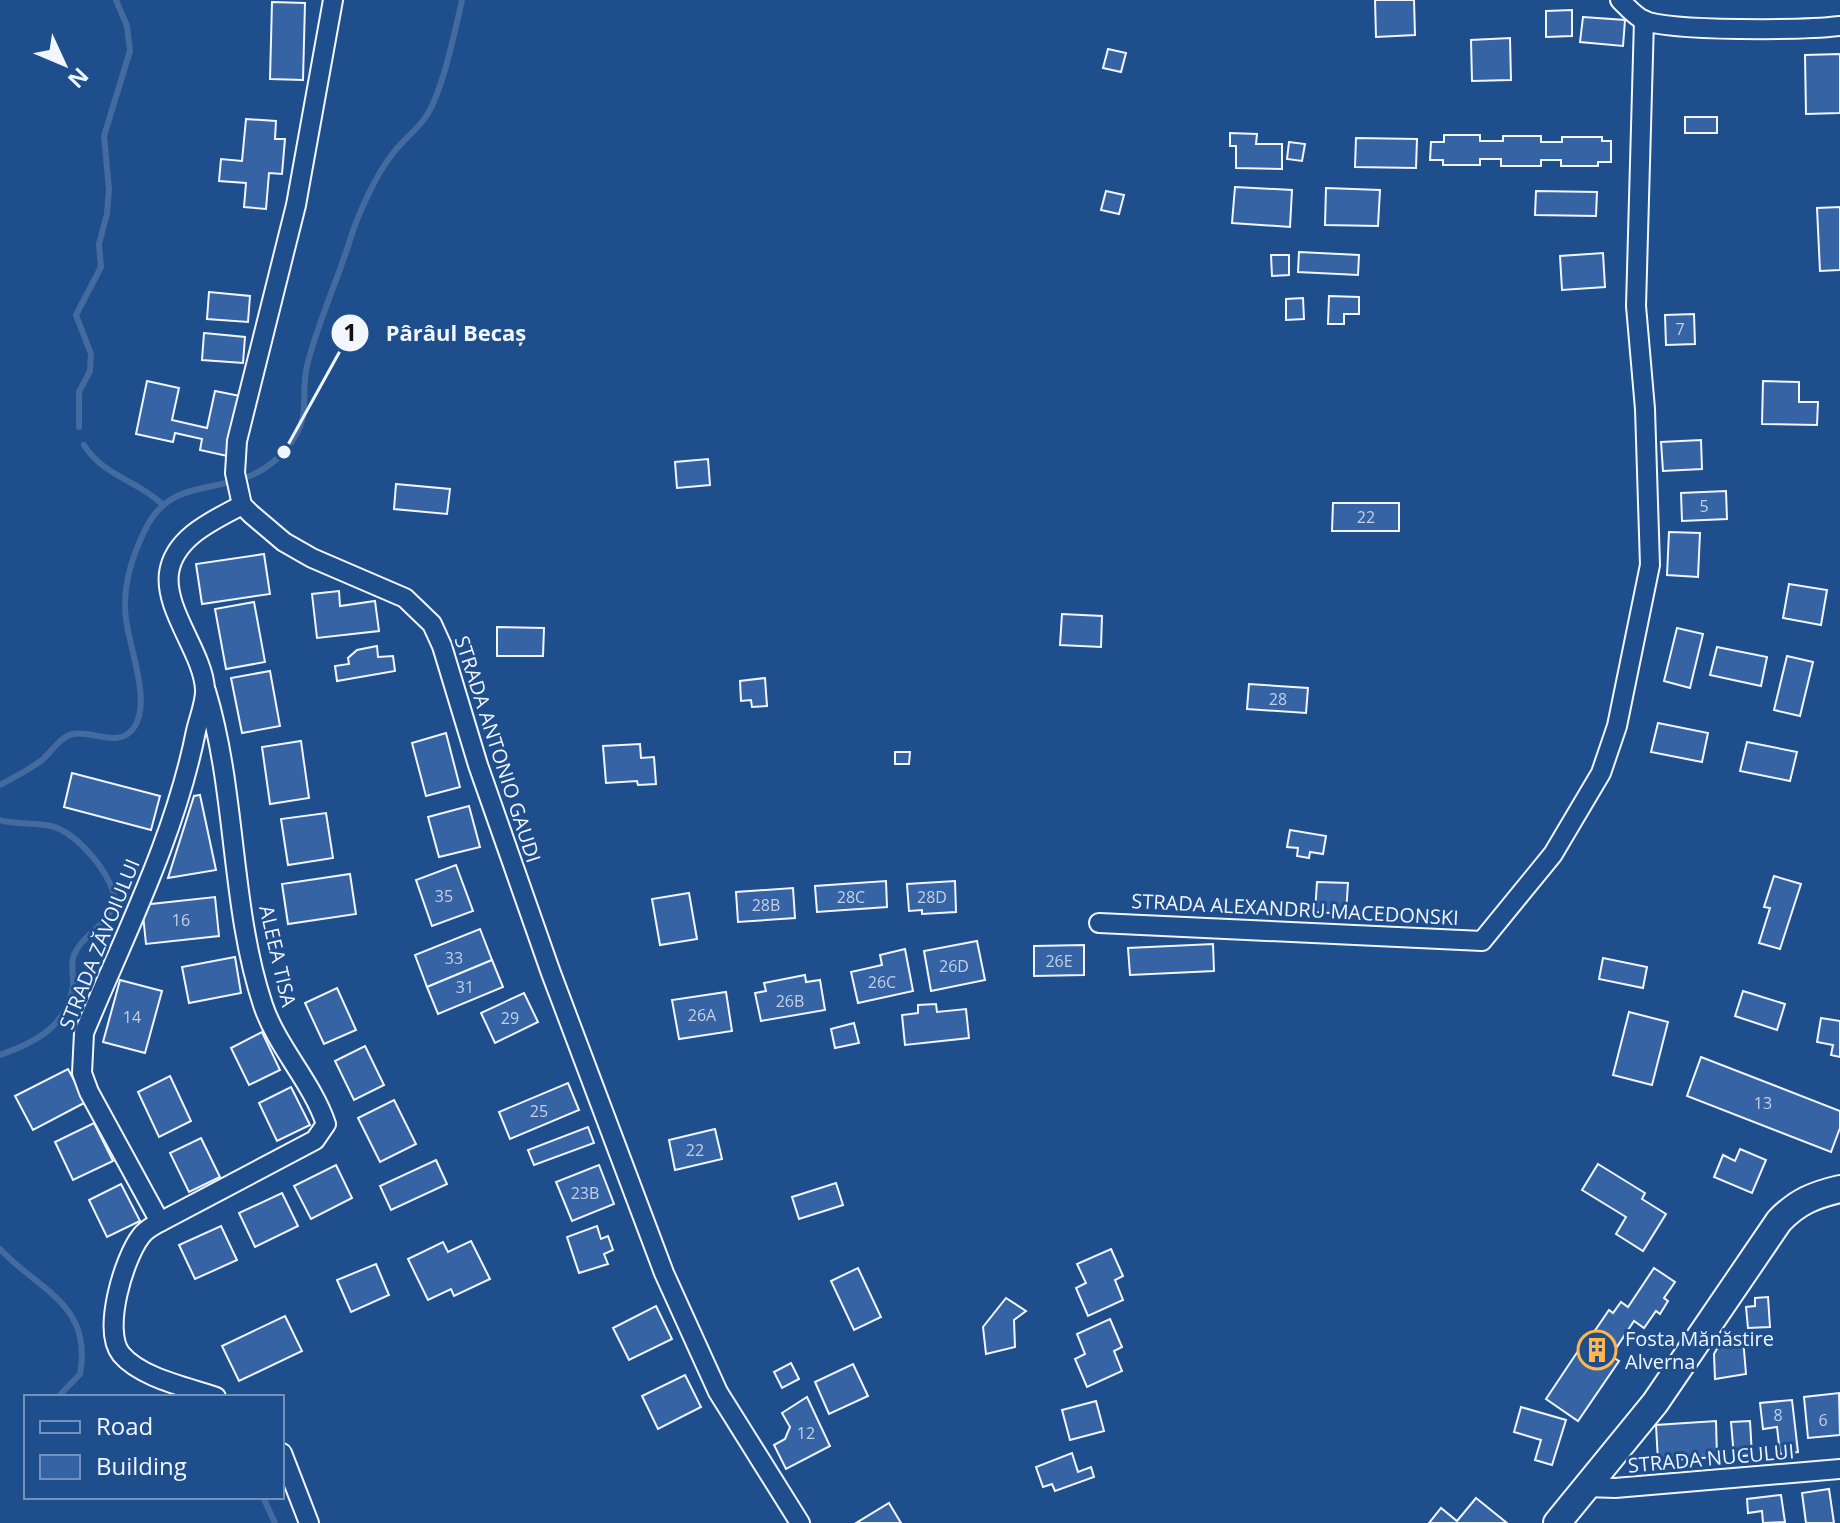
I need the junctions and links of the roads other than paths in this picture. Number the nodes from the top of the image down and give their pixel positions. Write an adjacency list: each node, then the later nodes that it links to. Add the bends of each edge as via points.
1 (333, 0): 5 (street, via 296,205 237,441)
2 (1620, 0): 3 (street)
3 (1644, 20): 4 (street, via 1796,30); 7 (street, STRADA ALEXANDRU MACEDONSKI, via 1636,306 1650,565 1617,726 1601,773 1576,818 1482,941)
4 (1840, 26)
5 (239, 491): 6 (street, via 191,536 169,574 170,592); 15 (street, STRADA ANTONIO GAUDI, via 284,542 328,566 384,586 432,624 551,973 664,1273 718,1392)
6 (206, 689): 9 (street, STRADA ZĂVOIULUI, via 170,825 80,1052 89,1092); 9 (street, ALEEA TISA, via 221,747 263,1005 326,1124 315,1140)
7 (1099, 923)
8 (1840, 1189): 13 (street, via 1808,1198 1779,1221 1655,1403)
9 (160, 1222): 10 (street, via 135,1244 115,1307 114,1339 121,1355 137,1367)
10 (211, 1395)
11 (284, 1458): 14 (street)
12 (1840, 1469): 13 (street, STRADA NUCULUI)
13 (1586, 1487): 16 (street)
14 (309, 1523)
15 (800, 1523)
16 (1557, 1523)

